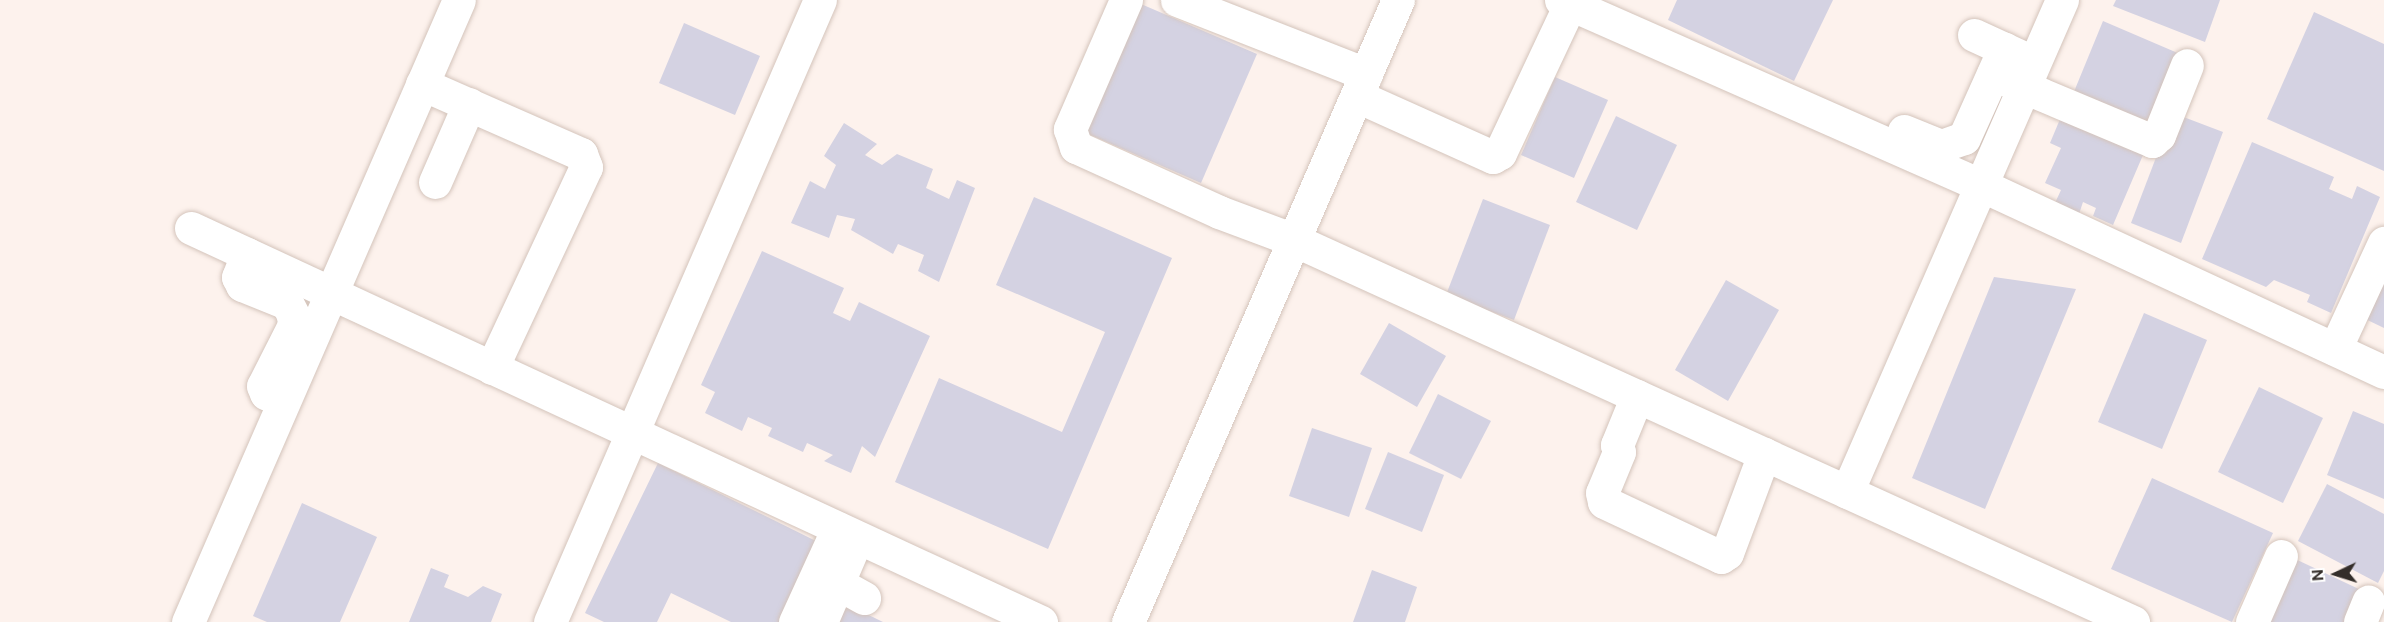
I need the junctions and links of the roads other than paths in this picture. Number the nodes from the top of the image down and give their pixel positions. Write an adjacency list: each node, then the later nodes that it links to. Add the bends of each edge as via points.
1 (459, 0): 12 (street)
2 (820, 0): 30 (street)
3 (1126, 0): 21 (street, via 1070,129 1076,147 1219,212)
4 (1177, 0): 13 (street)
5 (1398, 0): 13 (street)
6 (2062, 0): 11 (street)
7 (1562, 1): 13 (street, via 1500,153 1493,157); 16 (street)
8 (1974, 35): 9 (street)
9 (1999, 61): 11 (street); 15 (street)
10 (2187, 65): 11 (street, via 2159,135 2152,141)
11 (2029, 75): 17 (street)
12 (422, 84): 14 (street); 24 (street)
13 (1362, 85): 21 (street)
14 (469, 104): 18 (street); 27 (street, via 581,154 586,167)
15 (1968, 131): 16 (street, via 1941,146); 17 (street)
16 (1907, 144): 19 (street)
17 (1998, 146): 19 (street)
18 (435, 182)
19 (1981, 185): 26 (street); 32 (street)
20 (191, 228): 23 (street)
21 (1294, 240): 29 (street); 40 (street)
22 (2384, 243): 26 (street)
23 (247, 254): 24 (street); 25 (street, via 238,277 242,285 287,303)
24 (331, 293): 25 (street); 27 (street)
25 (301, 335): 36 (street, via 286,368 283,402)
26 (2335, 349): 28 (street)
27 (492, 368): 30 (street)
28 (2384, 372)
29 (1637, 396): 31 (street); 31 (street, via 1602,493 1604,502 1721,557 1728,553)
30 (632, 433): 33 (street); 35 (street)
31 (1764, 454): 32 (street)
32 (1847, 492): 41 (street)
33 (848, 533): 37 (street); 38 (street, via 851,591); 39 (street)
34 (2281, 556): 42 (street)
35 (554, 621)
36 (188, 622)
37 (795, 622)
38 (821, 622)
39 (1041, 622)
40 (1128, 622)
41 (2133, 622)
42 (2252, 622)

